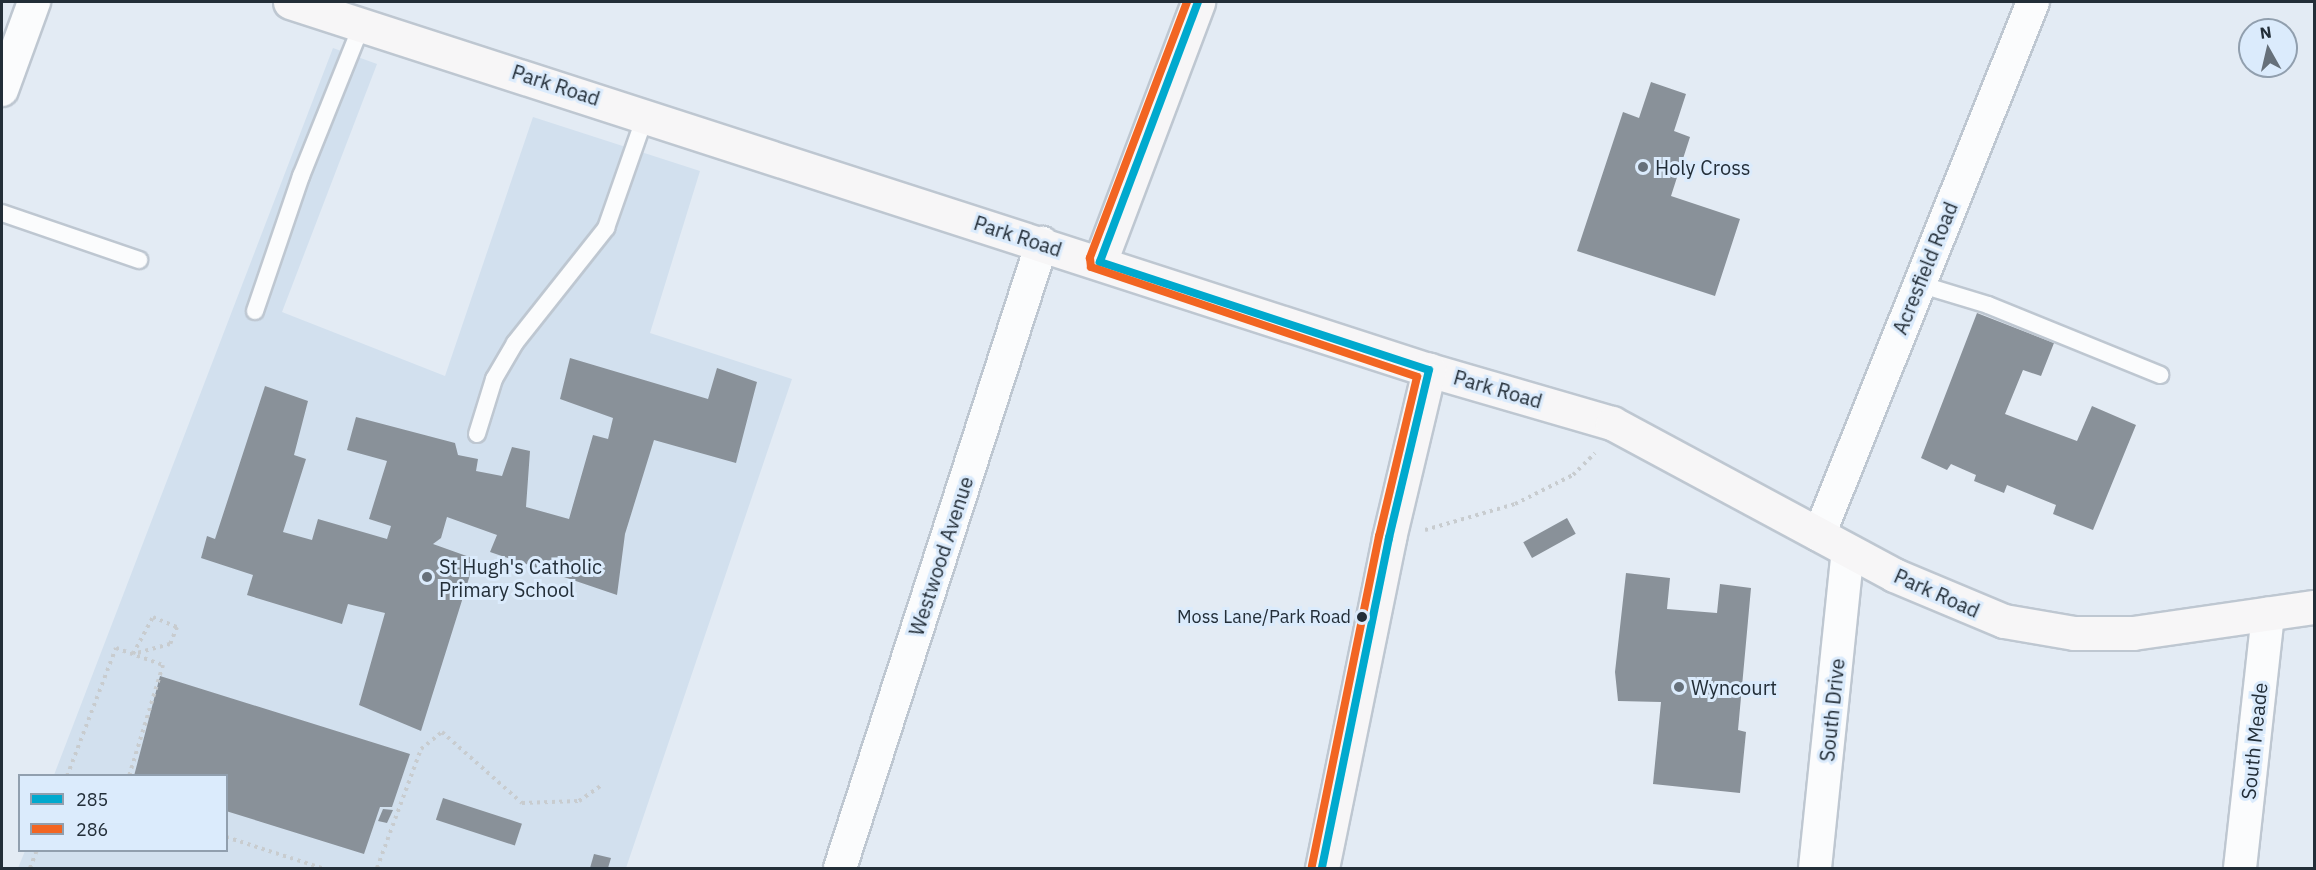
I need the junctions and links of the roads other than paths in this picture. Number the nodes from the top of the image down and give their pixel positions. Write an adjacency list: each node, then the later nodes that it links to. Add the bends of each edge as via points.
1 (34, 2): 6 (street)
2 (290, 2): 5 (main road, Park Road)
3 (1198, 2): 11 (main road)
4 (2033, 2): 12 (street, Acresfield Road)
5 (362, 24): 7 (main road, Park Road); 13 (lane, via 301,176)
6 (2, 90)
7 (645, 114): 9 (main road, Park Road); 16 (lane, via 606,228 515,343 494,379)
8 (2, 213): 10 (lane)
9 (1042, 243): 11 (main road, Park Road); 21 (street, Westwood Avenue)
10 (139, 260)
11 (1100, 262): 14 (main road, Park Road)
12 (1919, 284): 15 (lane, via 1988,305); 17 (street, Acresfield Road)
13 (255, 310)
14 (1429, 370): 17 (main road, Park Road, via 1612,423 1685,458); 22 (main road, via 1389,538)
15 (2160, 375)
16 (477, 434)
17 (1819, 535): 18 (main road, Park Road)
18 (1848, 551): 20 (main road, Park Road, via 1942,598 2037,628 2133,633); 23 (street, South Drive)
19 (2314, 607): 20 (main road, Park Road)
20 (2268, 614): 24 (street, South Meade)
21 (840, 868)
22 (1322, 868)
23 (1815, 868)
24 (2240, 868)

